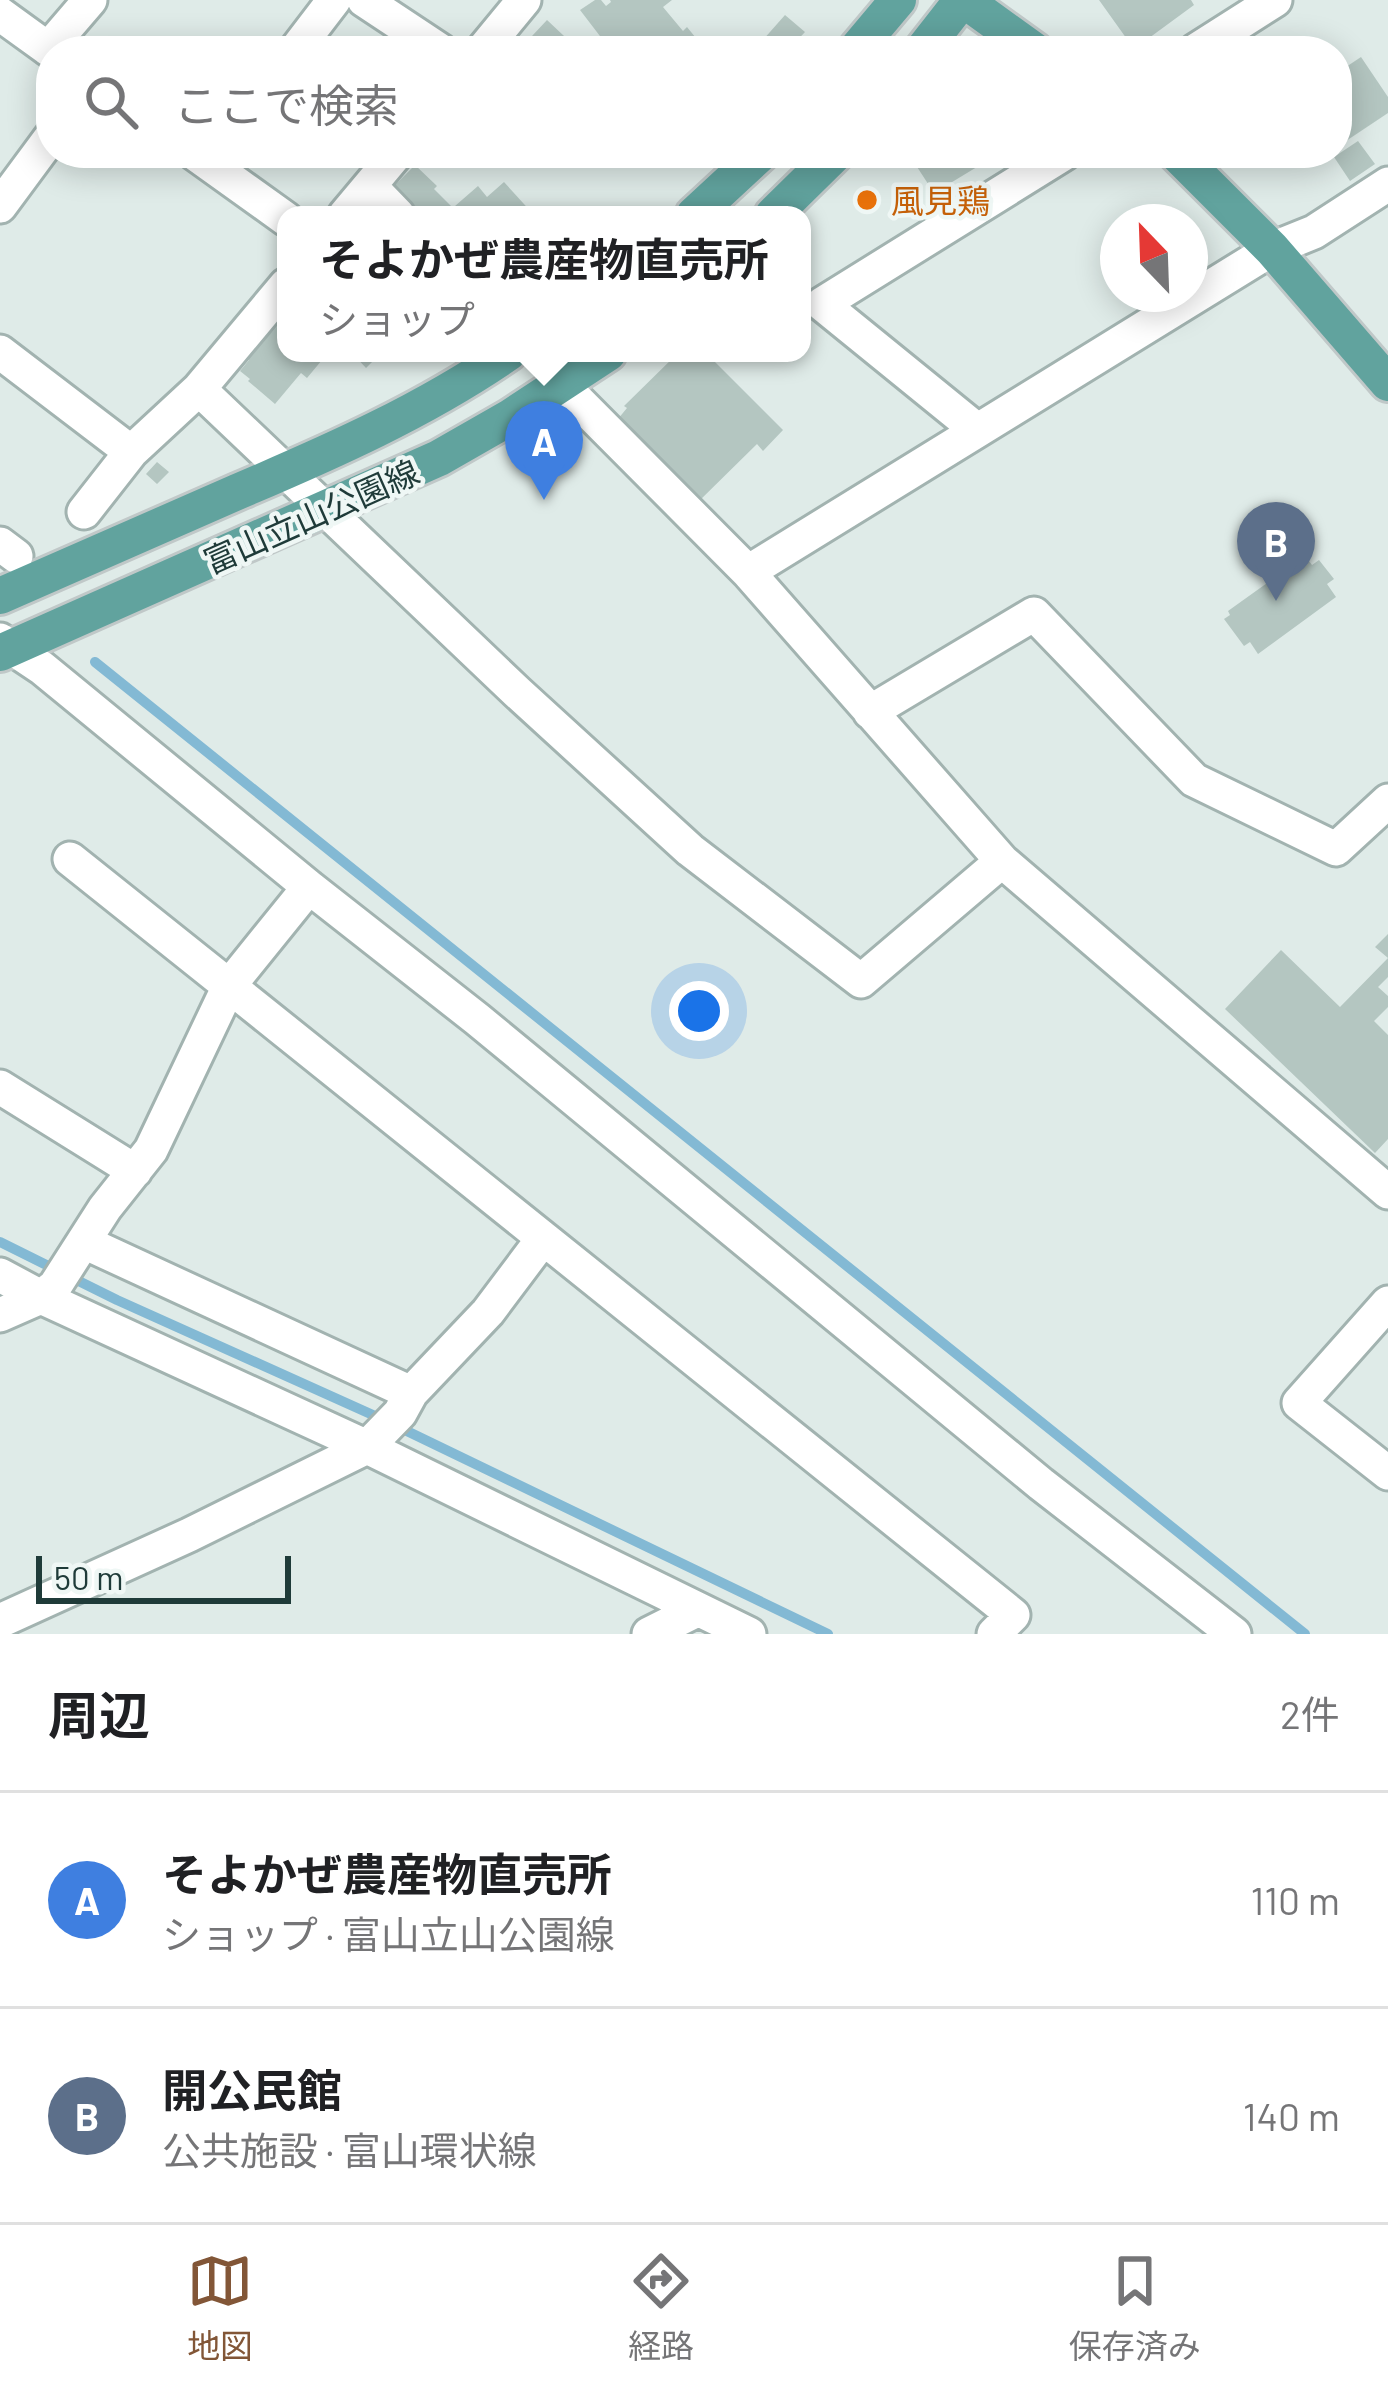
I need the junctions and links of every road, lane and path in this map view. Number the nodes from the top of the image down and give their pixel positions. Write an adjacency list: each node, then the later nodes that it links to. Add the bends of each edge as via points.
1 (90, 0): 9 (street)
2 (334, 0): 10 (street)
3 (364, 0): 11 (street)
4 (524, 0): 12 (street)
5 (898, 0): 13 (main road)
6 (963, 0): 14 (main road); 15 (main road)
7 (1275, 0): 16 (street)
8 (0, 14): 17 (street)
9 (61, 36)
10 (306, 36)
11 (418, 36)
12 (494, 36)
13 (868, 36)
14 (934, 36)
15 (1014, 36)
16 (1219, 36)
17 (36, 40)
18 (36, 157): 27 (street)
19 (221, 168): 32 (street)
20 (385, 168): 26 (street)
21 (745, 168): 30 (main road)
22 (821, 168): 31 (main road)
23 (1041, 168): 41 (street, via 822,304)
24 (1190, 168): 33 (main road)
25 (1388, 184): 33 (street)
26 (370, 186): 28 (street); 29 (street)
27 (0, 206)
28 (353, 206)
29 (389, 206)
30 (704, 206)
31 (782, 206)
32 (277, 212)
33 (1273, 249): 38 (main road); 41 (street)
34 (277, 297): 40 (street)
35 (0, 352): 42 (street)
36 (495, 362): 43 (main road, 富山立山公園線, via 401,418)
37 (595, 362): 39 (main road, 富山立山公園線)
38 (1388, 383)
39 (562, 385): 44 (main road, 富山立山公園線, via 439,458); 46 (street)
40 (199, 389): 42 (street); 43 (street)
41 (977, 430): 46 (street)
42 (131, 452): 45 (street)
43 (284, 472): 44 (street); 47 (main road, 富山立山公園線)
44 (326, 509): 48 (main road, 富山立山公園線); 52 (street, via 690,850 861,981)
45 (84, 512)
46 (748, 572): 49 (street)
47 (0, 596)
48 (4, 647): 53 (street, via 42,668)
49 (870, 712): 50 (street, via 1034,614 1194,780 1336,849); 52 (street)
50 (1388, 801)
51 (70, 860): 54 (street)
52 (1002, 861): 57 (street)
53 (309, 887): 54 (street); 72 (street)
54 (229, 986): 56 (street); 58 (street)
55 (0, 1088): 56 (street)
56 (135, 1171): 59 (street)
57 (1388, 1192)
58 (542, 1240): 64 (street); 71 (street, via 1013,1615)
59 (84, 1242): 61 (street); 64 (street)
60 (0, 1275): 61 (street)
61 (40, 1298): 63 (street); 65 (street)
62 (1388, 1303): 66 (street, via 1299,1403)
63 (0, 1315)
64 (411, 1393): 65 (street)
65 (367, 1447): 67 (street); 68 (street)
66 (1388, 1473)
67 (698, 1610): 69 (street); 70 (street)
68 (0, 1621)
69 (649, 1634)
70 (749, 1634)
71 (994, 1634)
72 (1234, 1634)

